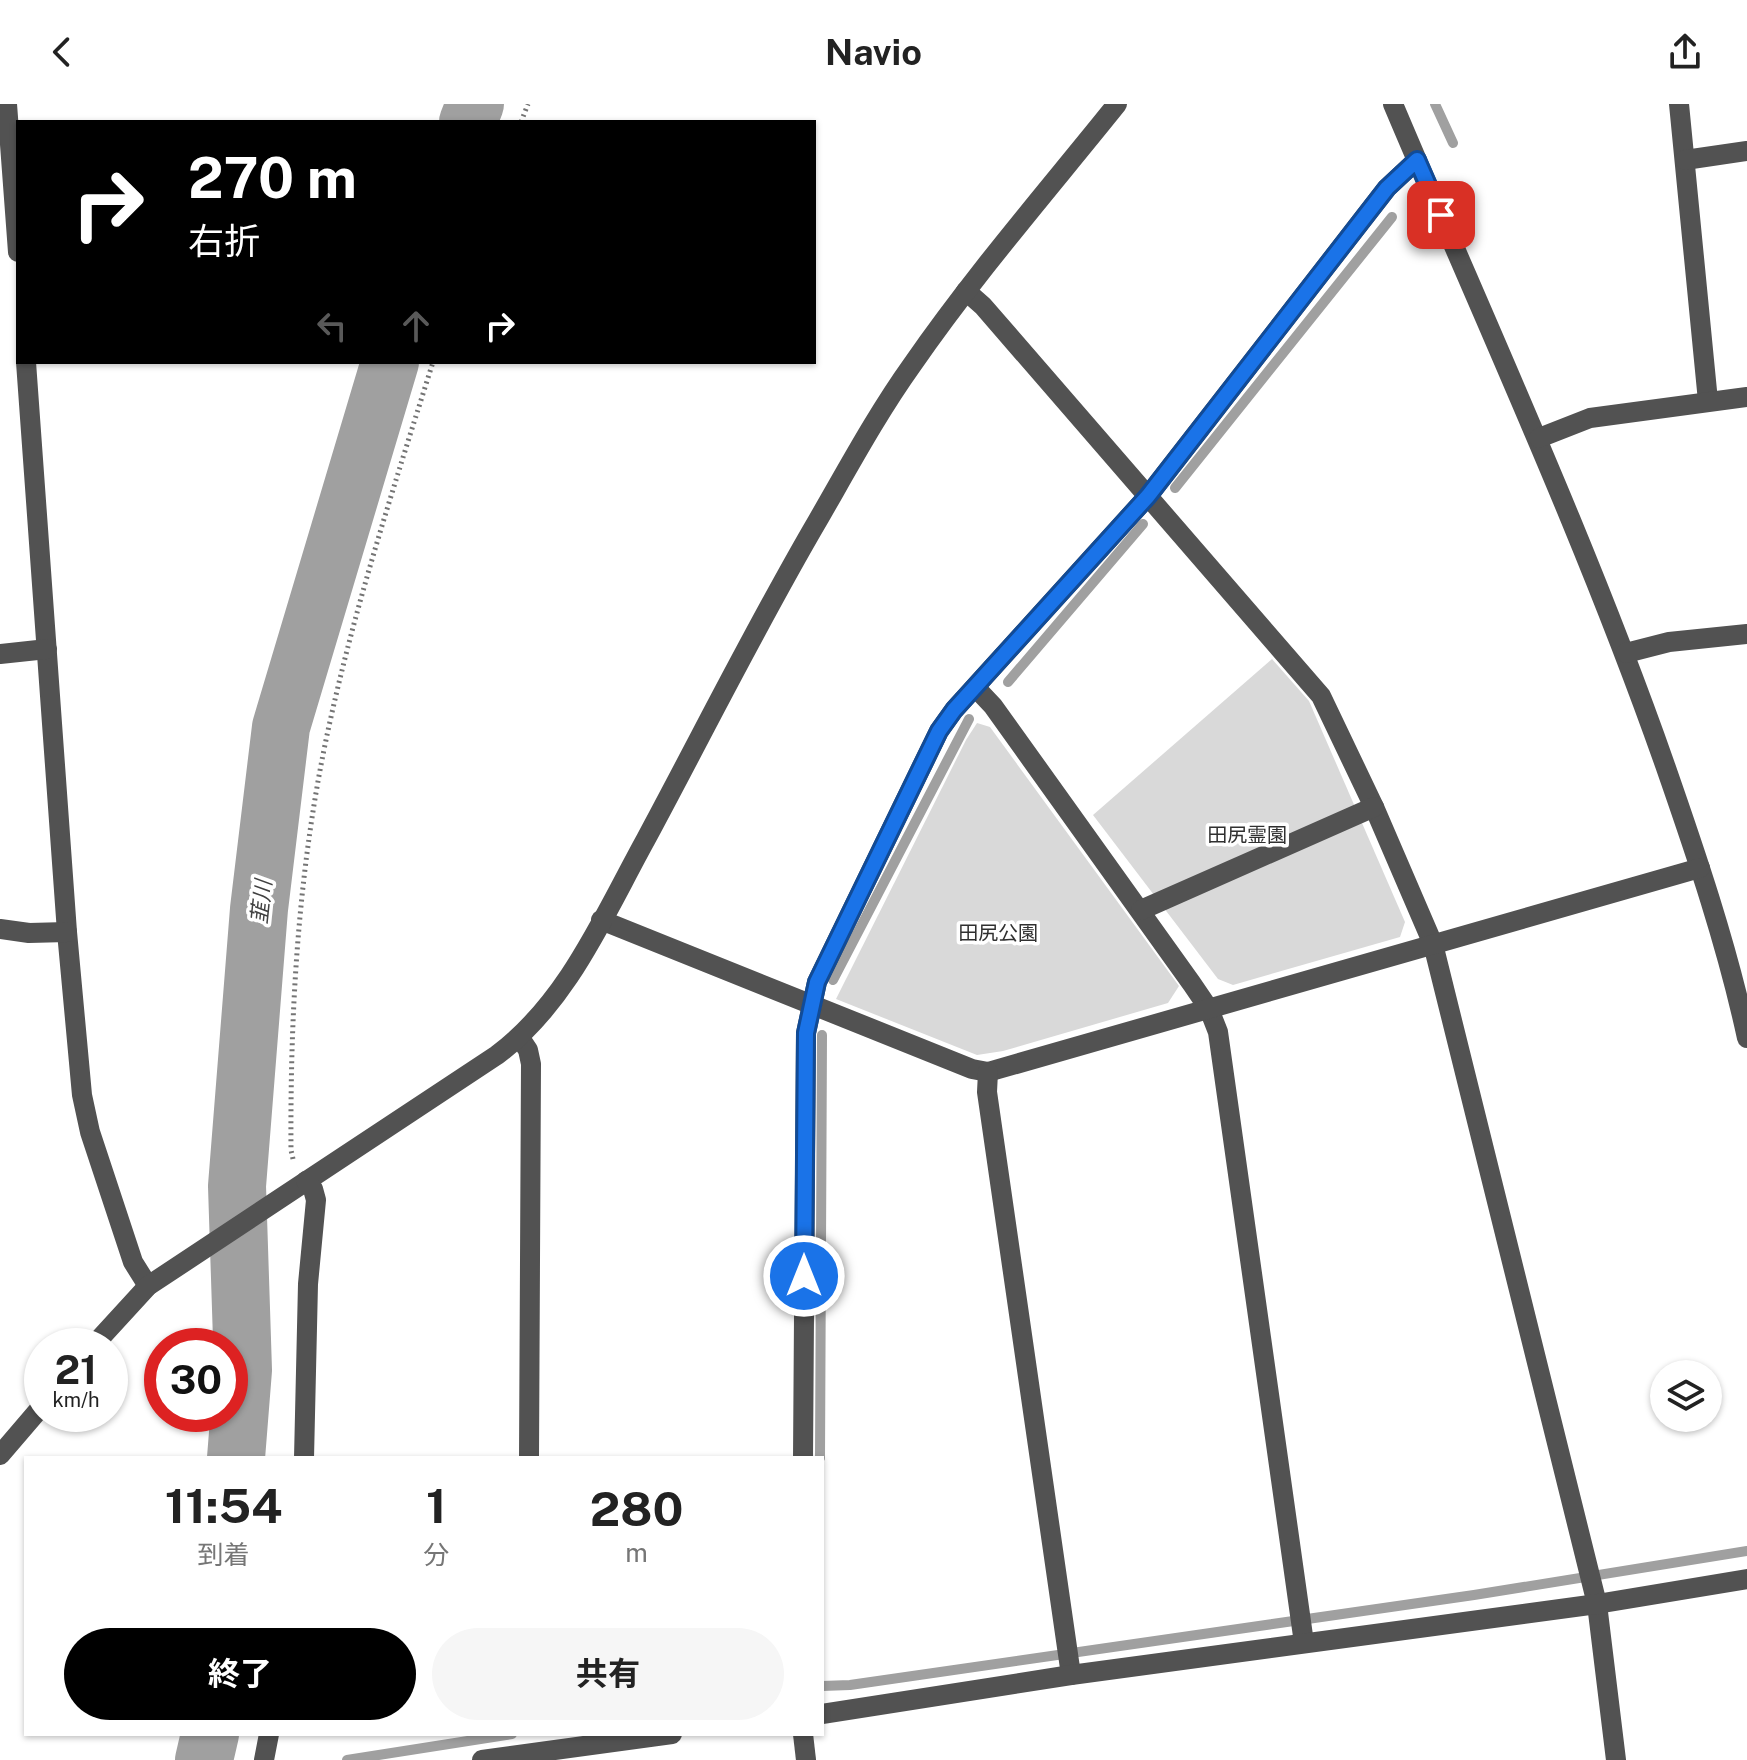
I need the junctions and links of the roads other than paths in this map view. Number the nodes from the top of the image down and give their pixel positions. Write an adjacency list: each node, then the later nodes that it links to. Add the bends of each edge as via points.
1 (7, 104): 8 (street)
2 (1117, 104): 9 (street)
3 (1393, 104): 6 (street)
4 (1679, 104): 7 (street)
5 (1747, 151): 7 (street)
6 (1417, 160): 13 (street); 14 (street, via 1387,188)
7 (1685, 160): 12 (street)
8 (16, 225)
9 (966, 291): 14 (street); 23 (street, via 909,369 816,523)
10 (26, 364): 16 (street)
11 (1747, 397): 12 (street)
12 (1708, 401): 13 (street, via 1590,418)
13 (1539, 438): 17 (street)
14 (1148, 496): 19 (street); 20 (street, via 1321,696)
15 (1747, 634): 17 (street, via 1669,642)
16 (47, 649): 18 (street); 25 (street)
17 (1626, 653): 21 (street)
18 (0, 654)
19 (976, 688): 22 (street); 27 (street, via 939,731)
20 (1374, 807): 22 (street); 26 (street)
21 (1700, 868): 26 (street); 30 (street)
22 (1141, 910): 28 (street)
23 (601, 920): 27 (street); 29 (street, via 556,996)
24 (0, 929): 25 (street)
25 (67, 932): 33 (street, via 75,1043 90,1132 133,1262)
26 (1433, 944): 28 (street); 41 (street)
27 (810, 1004): 31 (street); 39 (street)
28 (1209, 1009): 31 (street); 42 (street, via 1218,1032)
29 (520, 1038): 32 (street); 38 (street, via 531,1064)
30 (1747, 1038)
31 (988, 1072): 43 (street)
32 (306, 1181): 33 (street); 37 (street, via 316,1200 308,1284)
33 (148, 1286): 34 (street)
34 (110, 1328)
35 (24, 1427): 36 (street)
36 (0, 1455)
37 (304, 1456)
38 (529, 1456)
39 (803, 1456)
40 (1747, 1579): 41 (street)
41 (1597, 1604): 42 (street); 52 (street)
42 (1304, 1643): 43 (street)
43 (1071, 1675): 44 (street)
44 (824, 1714)
45 (269, 1736): 49 (street)
46 (643, 1736): 48 (street)
47 (803, 1736): 51 (street)
48 (527, 1744): 50 (street)
49 (264, 1760)
50 (482, 1760)
51 (806, 1760)
52 (1616, 1760)

